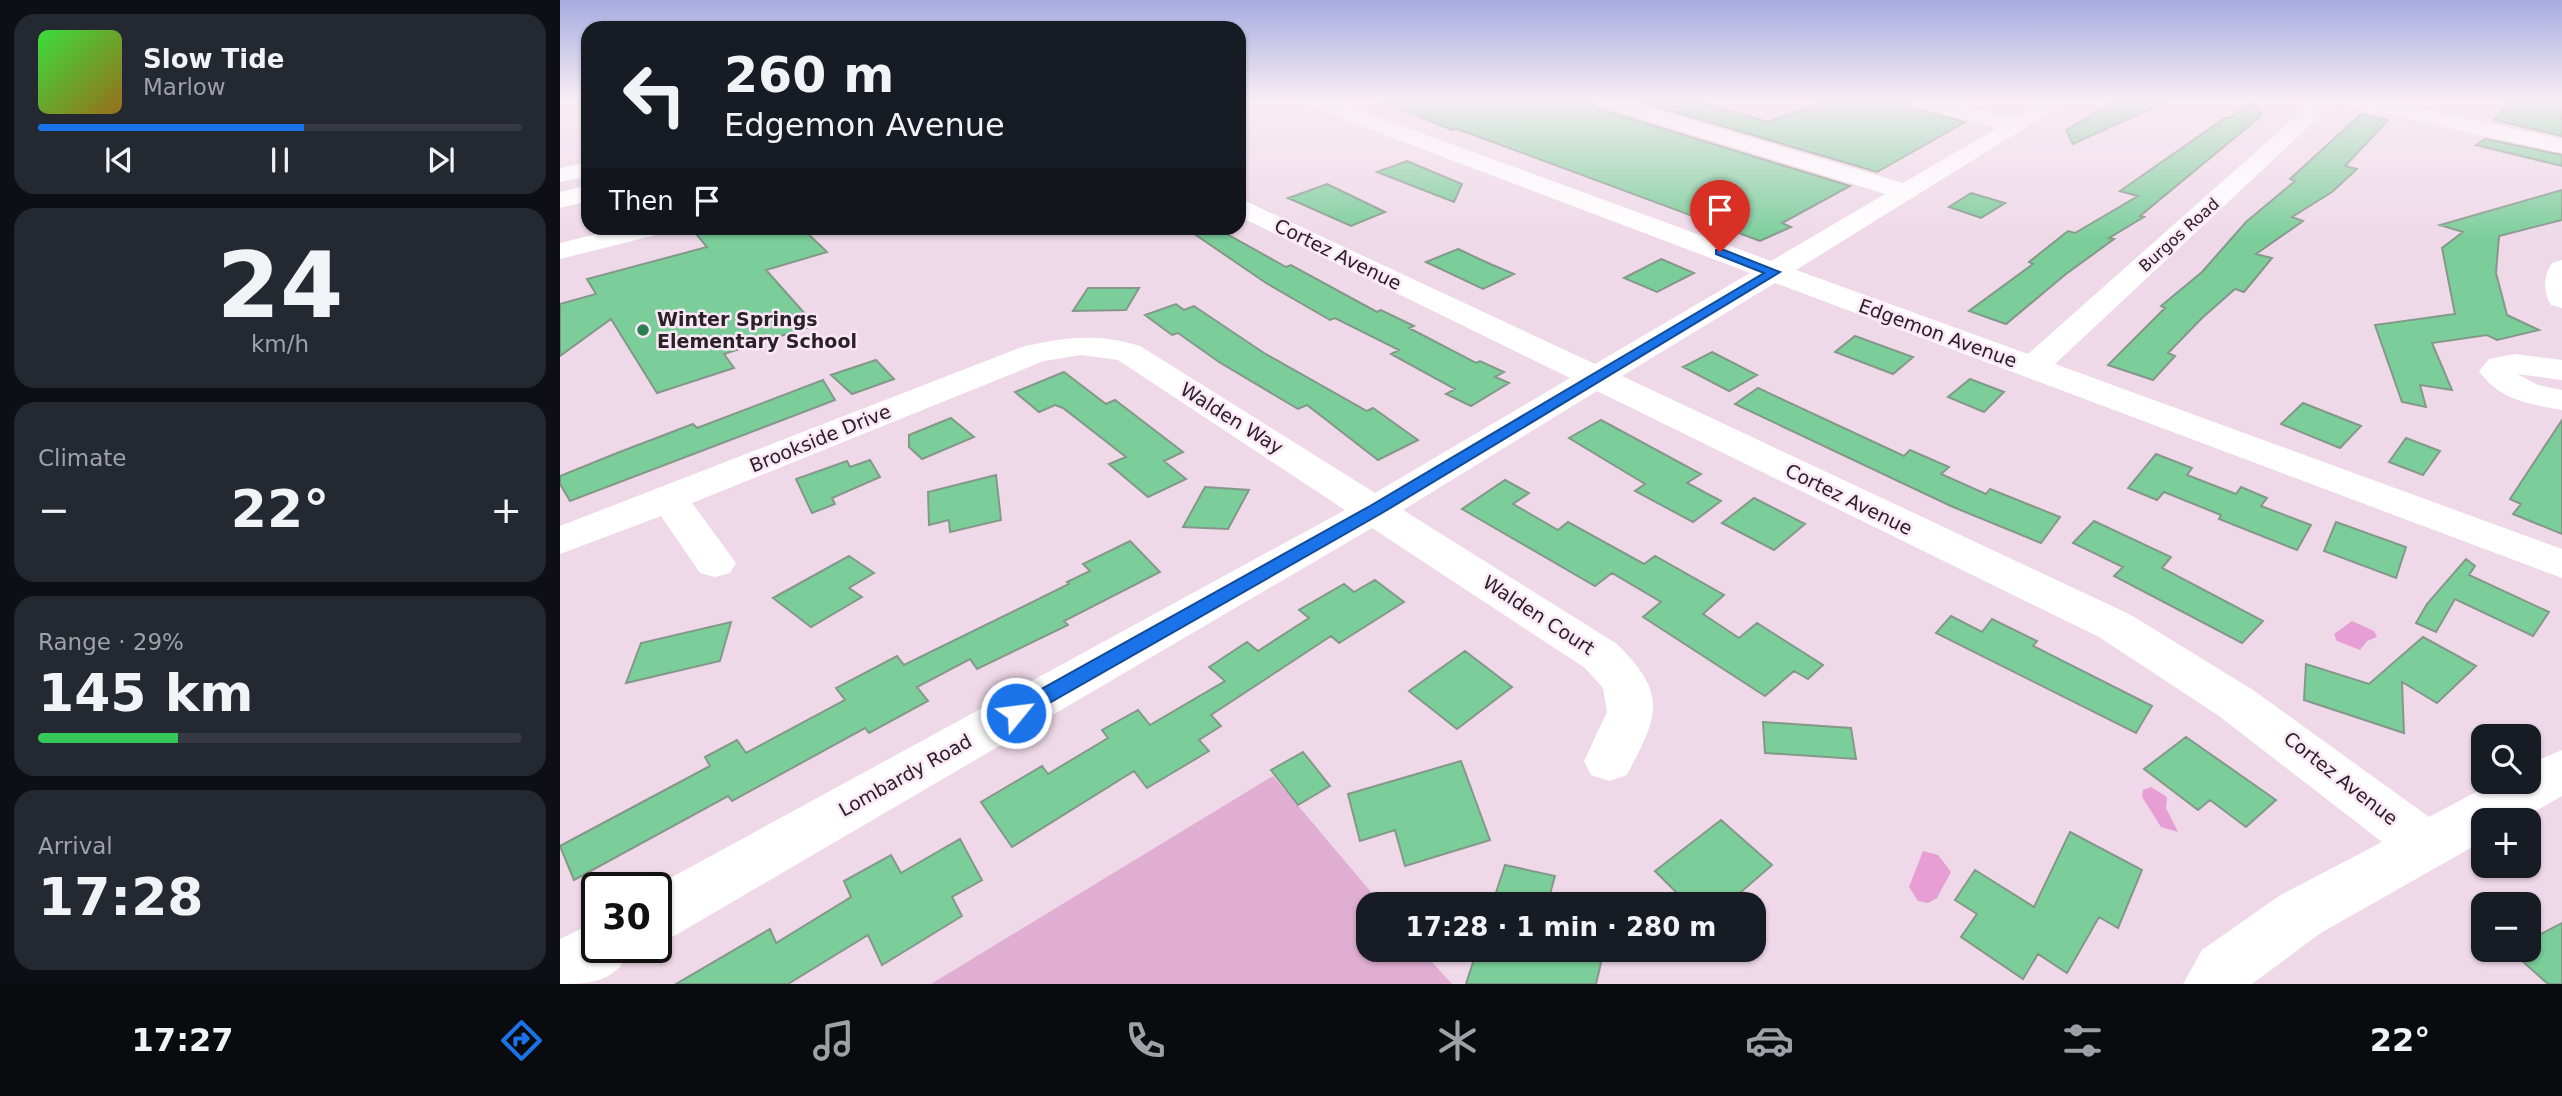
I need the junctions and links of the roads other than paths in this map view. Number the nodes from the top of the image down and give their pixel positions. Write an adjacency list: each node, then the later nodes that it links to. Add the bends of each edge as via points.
1 (1437, 147): 16 (street, Edgemon Avenue)
2 (1756, 147): 7 (street)
3 (1982, 147): 7 (street, Lombardy Road)
4 (2275, 147): 19 (street, Burgos Road)
5 (581, 170): 6 (street)
6 (560, 175)
7 (1906, 192): 16 (street, Lombardy Road)
8 (581, 195): 9 (street)
9 (560, 201)
10 (1246, 209): 21 (street, Cortez Avenue)
11 (581, 218): 12 (street)
12 (560, 223)
13 (623, 235): 14 (street)
14 (560, 251)
15 (2562, 269): 17 (street)
16 (1774, 272): 19 (street, Edgemon Avenue); 21 (street, Lombardy Road)
17 (2562, 299)
18 (1083, 344): 23 (street, Brookside Drive, via 1033,354); 24 (street, Walden Way, via 1108,345 1129,353)
19 (2032, 368): 27 (street, Edgemon Avenue)
20 (2562, 370): 22 (street, via 2515,364 2496,371 2514,387)
21 (1594, 377): 24 (street, Lombardy Road); 30 (street, Cortez Avenue, via 2115,626 2293,740)
22 (2562, 400)
23 (668, 498): 25 (street, Brookside Drive); 26 (street)
24 (1376, 509): 28 (street, Walden Court, via 1601,656 1626,682 1631,712); 31 (street, Lombardy Road)
25 (560, 541)
26 (715, 563)
27 (2562, 564)
28 (1609, 761)
29 (2562, 771): 30 (street)
30 (2427, 846): 34 (street, via 2299,915 2223,970)
31 (672, 907)
32 (581, 958): 33 (street)
33 (560, 970)
34 (2213, 984)

